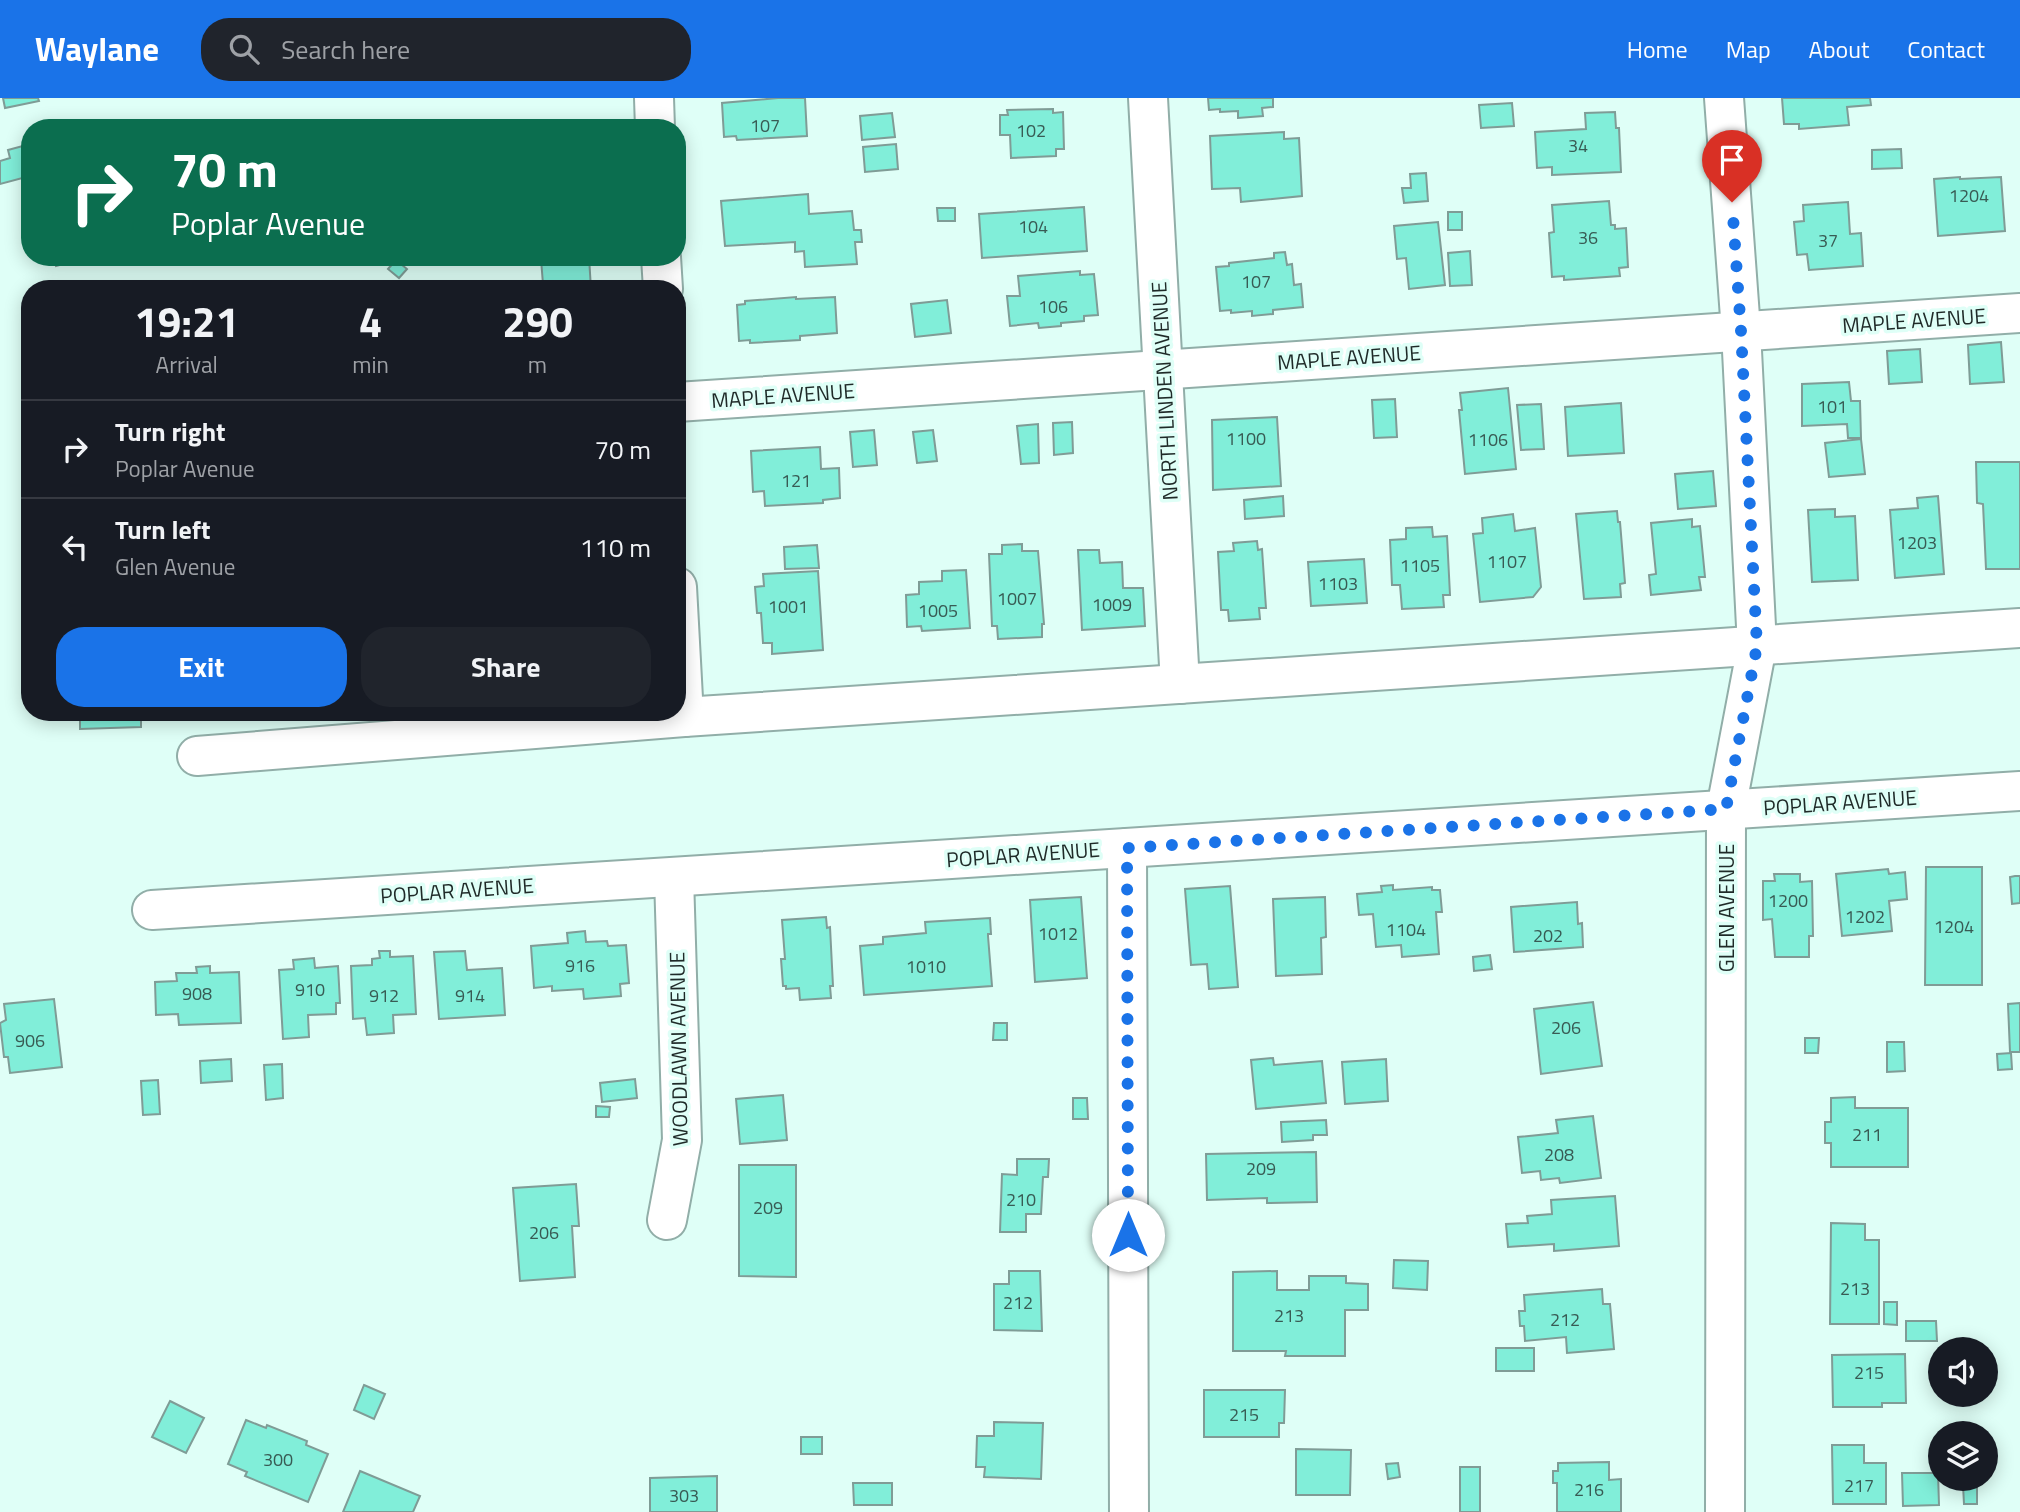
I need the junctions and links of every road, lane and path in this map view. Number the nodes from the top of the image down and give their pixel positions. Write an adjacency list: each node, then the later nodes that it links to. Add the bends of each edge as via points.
1 (654, 98): 4 (street)
2 (1147, 98): 7 (street, NORTH LINDEN AVENUE)
3 (1724, 98): 6 (street, GLEN AVENUE)
4 (655, 119)
5 (2020, 313): 6 (street, MAPLE AVENUE)
6 (1741, 331): 7 (street, MAPLE AVENUE); 10 (street, GLEN AVENUE)
7 (1163, 369): 8 (street, MAPLE AVENUE); 11 (street, NORTH LINDEN AVENUE)
8 (686, 401)
9 (2020, 628): 10 (street)
10 (1757, 646): 11 (street); 16 (street, GLEN AVENUE)
11 (1180, 684): 12 (street)
12 (686, 718)
13 (646, 721): 14 (street)
14 (197, 756)
15 (2020, 790): 16 (street, POPLAR AVENUE)
16 (1726, 809): 17 (street, POPLAR AVENUE); 22 (street, GLEN AVENUE)
17 (1127, 848): 18 (street, POPLAR AVENUE); 21 (street)
18 (674, 877): 19 (street, POPLAR AVENUE); 20 (street, WOODLAWN AVENUE, via 682,1140)
19 (152, 910)
20 (667, 1220)
21 (1129, 1512)
22 (1725, 1512)

